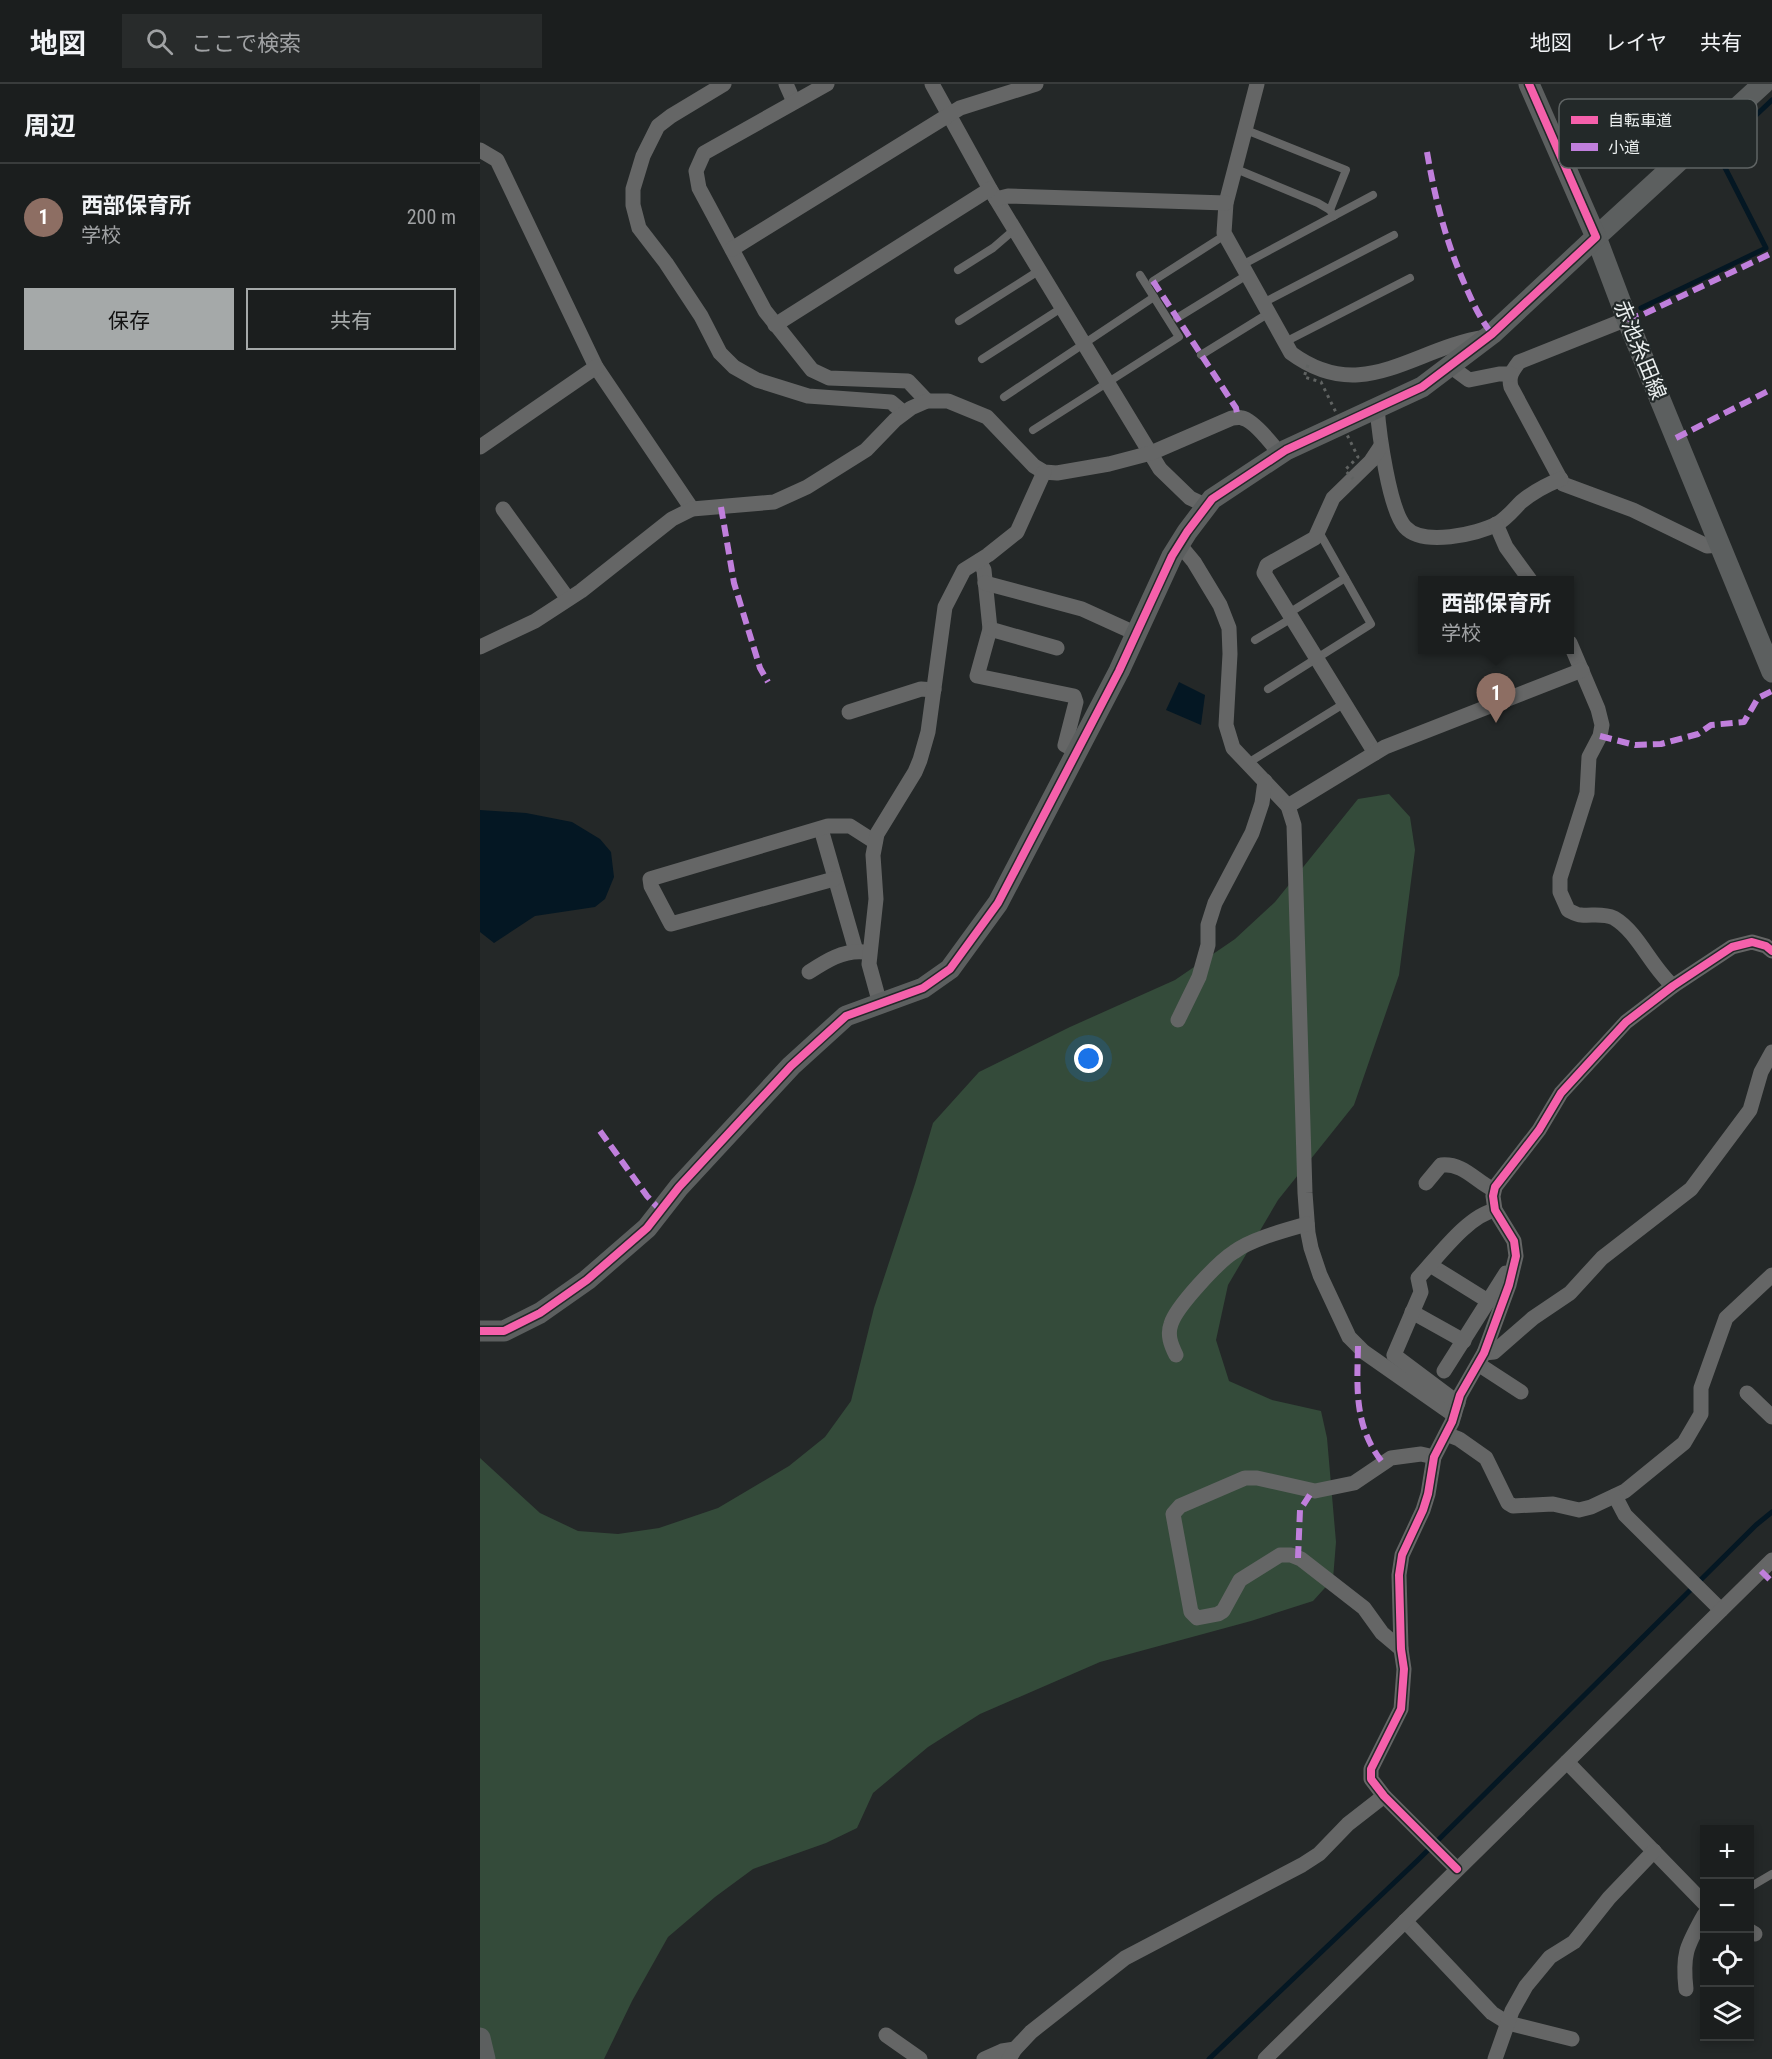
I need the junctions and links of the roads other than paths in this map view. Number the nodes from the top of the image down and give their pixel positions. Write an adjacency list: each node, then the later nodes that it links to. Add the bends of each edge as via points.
1 (724, 84): 52 (street, via 658,126 633,189 639,228 695,307 720,353 734,367 757,380 808,396 891,402)
2 (786, 84): 10 (street)
3 (827, 84): 10 (street)
4 (932, 84): 11 (street)
5 (1036, 84): 11 (street)
6 (1257, 84): 12 (street)
7 (1529, 84): 14 (street, 赤池糸田線)
8 (1763, 84): 9 (street)
9 (1747, 99)
10 (794, 102): 26 (street, via 704,153 696,171 699,188)
11 (949, 115): 18 (street); 26 (street)
12 (1246, 130): 17 (street); 21 (lane, via 1346,170)
13 (480, 150): 46 (street, via 497,160)
14 (1559, 153)
15 (1566, 168): 25 (street, 赤池糸田線)
16 (1671, 168): 25 (street)
17 (1236, 169): 20 (street); 21 (lane, via 1318,203)
18 (993, 194): 20 (street); 22 (street); 39 (street)
19 (1373, 195): 21 (lane)
20 (1226, 202): 24 (street)
21 (1332, 213): 29 (lane)
22 (1015, 229): 27 (lane); 28 (street)
23 (1394, 235): 35 (lane)
24 (1225, 236): 29 (street); 32 (lane)
25 (1596, 237): 37 (street, 赤池糸田線); 40 (street)
26 (732, 249): 39 (street)
27 (958, 270)
28 (1040, 270): 34 (street); 38 (lane)
29 (1244, 270): 35 (street); 36 (lane)
30 (1140, 274): 33 (lane)
31 (1410, 278): 41 (lane)
32 (1153, 280)
33 (1154, 297): 42 (lane); 48 (lane, via 1179,337)
34 (1063, 307): 42 (street); 44 (lane)
35 (1266, 308): 41 (street); 43 (lane)
36 (1177, 318)
37 (1627, 319): 47 (street, via 1519,362); 66 (street, 赤池糸田線)
38 (959, 321)
39 (776, 325): 50 (street, via 812,370 828,378 908,381)
40 (1488, 337): 41 (street, via 1465,340 1374,374 1338,376 1308,365 1291,353); 45 (street)
41 (1285, 342)
42 (1085, 343): 48 (street); 49 (lane)
43 (1201, 355)
44 (982, 359)
45 (1450, 366): 47 (street, via 1468,380); 51 (street, via 1422,387)
46 (596, 367): 55 (street); 62 (street)
47 (1511, 374): 59 (street, via 1511,387)
48 (1109, 382): 53 (lane); 56 (street)
49 (1004, 398)
50 (927, 401): 52 (street); 58 (street, via 948,400 987,417)
51 (1377, 407): 54 (street); 57 (street)
52 (904, 413): 62 (street, via 866,450 774,502)
53 (1033, 430)
54 (1381, 446): 63 (street, via 1399,517 1406,529 1428,538 1462,536); 64 (street, via 1333,498)
55 (480, 447)
56 (1151, 453): 57 (street, via 1232,418 1244,418); 58 (street, via 1109,464); 60 (street, via 1160,469 1190,498)
57 (1280, 454): 60 (street)
58 (1044, 472): 67 (street, via 1017,532)
59 (1561, 479): 63 (street, via 1540,488); 66 (street, via 1563,484 1633,510 1707,546)
60 (1207, 506): 65 (street)
61 (502, 509): 71 (street)
62 (692, 509): 71 (street, via 658,528)
63 (1497, 524): 68 (street, via 1506,547)
64 (1318, 531): 69 (lane); 72 (street, via 1315,538 1267,565 1264,573)
65 (1179, 544): 74 (street); 88 (street, via 1220,605 1229,628 1226,725 1233,748)
66 (1721, 545): 81 (street, 赤池糸田線)
67 (979, 561): 70 (street); 82 (street, via 964,570 945,607)
68 (1527, 576)
69 (1345, 578): 72 (lane); 79 (lane, via 1371,624)
70 (985, 583): 73 (street); 74 (street, via 1082,609)
71 (568, 599): 76 (street, via 535,621)
72 (1290, 615): 75 (lane); 79 (street)
73 (990, 629): 77 (street); 86 (street, via 977,676 1074,696 1076,702 1065,745)
74 (1137, 634): 86 (street)
75 (1255, 640)
76 (480, 647)
77 (1057, 648)
78 (1574, 653): 80 (street)
79 (1316, 658): 83 (lane); 84 (street)
80 (1582, 670): 87 (street); 97 (street, via 1602,724 1589,757 1587,792 1560,878 1560,892 1568,910 1580,915 1612,917 1625,926)
81 (1772, 672)
82 (934, 690): 85 (street, via 921,689); 92 (street, via 920,760)
83 (1268, 690)
84 (1345, 703): 87 (street); 88 (lane)
85 (849, 712)
86 (1077, 751): 98 (street, via 998,903 950,969 923,988)
87 (1376, 753): 90 (street)
88 (1248, 763): 89 (street)
89 (1265, 781): 90 (street); 99 (street, via 1252,833 1215,903 1199,977)
90 (1288, 806): 104 (street, via 1294,825)
91 (821, 829): 92 (street, via 850,825); 93 (street); 93 (street, via 650,879 651,886 671,924)
92 (875, 842): 95 (street, via 876,899)
93 (834, 879): 95 (street)
94 (1772, 951): 97 (street, via 1752,942 1732,947)
95 (863, 952): 96 (street, via 829,959); 98 (street)
96 (809, 972)
97 (1673, 986): 102 (street, via 1626,1022 1561,1093)
98 (880, 1004): 110 (street, via 846,1016 791,1066 679,1187 647,1228 587,1280 540,1313 504,1331)
99 (1178, 1020)
100 (1772, 1052): 113 (street, via 1761,1072 1750,1110 1691,1189 1602,1258 1570,1293)
101 (1426, 1183): 102 (street, via 1441,1165 1447,1164 1465,1169)
102 (1494, 1190): 103 (street)
103 (1495, 1210): 105 (street, via 1473,1219); 106 (street, via 1514,1241)
104 (1307, 1224): 112 (street, via 1235,1250 1221,1263 1179,1309 1170,1325 1170,1342); 117 (street, via 1320,1275 1349,1337 1364,1352)
105 (1430, 1265): 108 (street); 109 (street, via 1418,1278 1421,1292)
106 (1512, 1273): 108 (street, via 1506,1273); 113 (street)
107 (1772, 1275): 121 (street, via 1726,1318 1701,1388 1701,1414 1684,1443)
108 (1488, 1301): 111 (street)
109 (1412, 1312): 111 (street); 117 (street, via 1394,1355)
110 (480, 1331)
111 (1464, 1341): 114 (street)
112 (1176, 1354)
113 (1481, 1359): 115 (street); 117 (street)
114 (1444, 1371)
115 (1521, 1392)
116 (1748, 1393): 118 (street)
117 (1456, 1409): 119 (street)
118 (1772, 1417)
119 (1446, 1434): 120 (street); 121 (street, via 1486,1458 1513,1506 1553,1504 1579,1510)
120 (1434, 1457): 124 (street, via 1428,1494 1402,1555 1398,1575); 124 (street, via 1421,1454 1391,1458 1354,1483 1316,1491 1245,1478 1180,1506 1173,1514 1191,1612 1197,1618 1224,1611 1240,1580 1280,1555 1291,1555 1364,1608 1382,1633)
121 (1615, 1496): 123 (street, via 1625,1515)
122 (1772, 1560): 123 (street)
123 (1721, 1610): 125 (street)
124 (1401, 1649): 126 (street, via 1401,1709 1371,1769 1371,1779)
125 (1567, 1762): 127 (street); 128 (street)
126 (1384, 1796): 128 (street); 139 (street, via 1302,1865 1125,1958 1031,2032)
127 (1654, 1851): 131 (street); 135 (street, via 1574,1942 1543,1964 1526,1986)
128 (1457, 1869): 132 (street)
129 (1772, 1874): 130 (lane)
130 (1754, 1884)
131 (1700, 1899)
132 (1405, 1921): 135 (street, via 1492,2013); 143 (street)
133 (1700, 1923): 134 (street, via 1683,1965)
134 (1686, 1989)
135 (1508, 2023): 138 (street); 144 (street)
136 (886, 2035): 141 (street)
137 (480, 2038): 140 (street)
138 (1572, 2039)
139 (1012, 2054): 142 (street, via 1002,2051)
140 (485, 2059)
141 (920, 2059)
142 (984, 2059)
143 (1265, 2059)
144 (1496, 2059)

